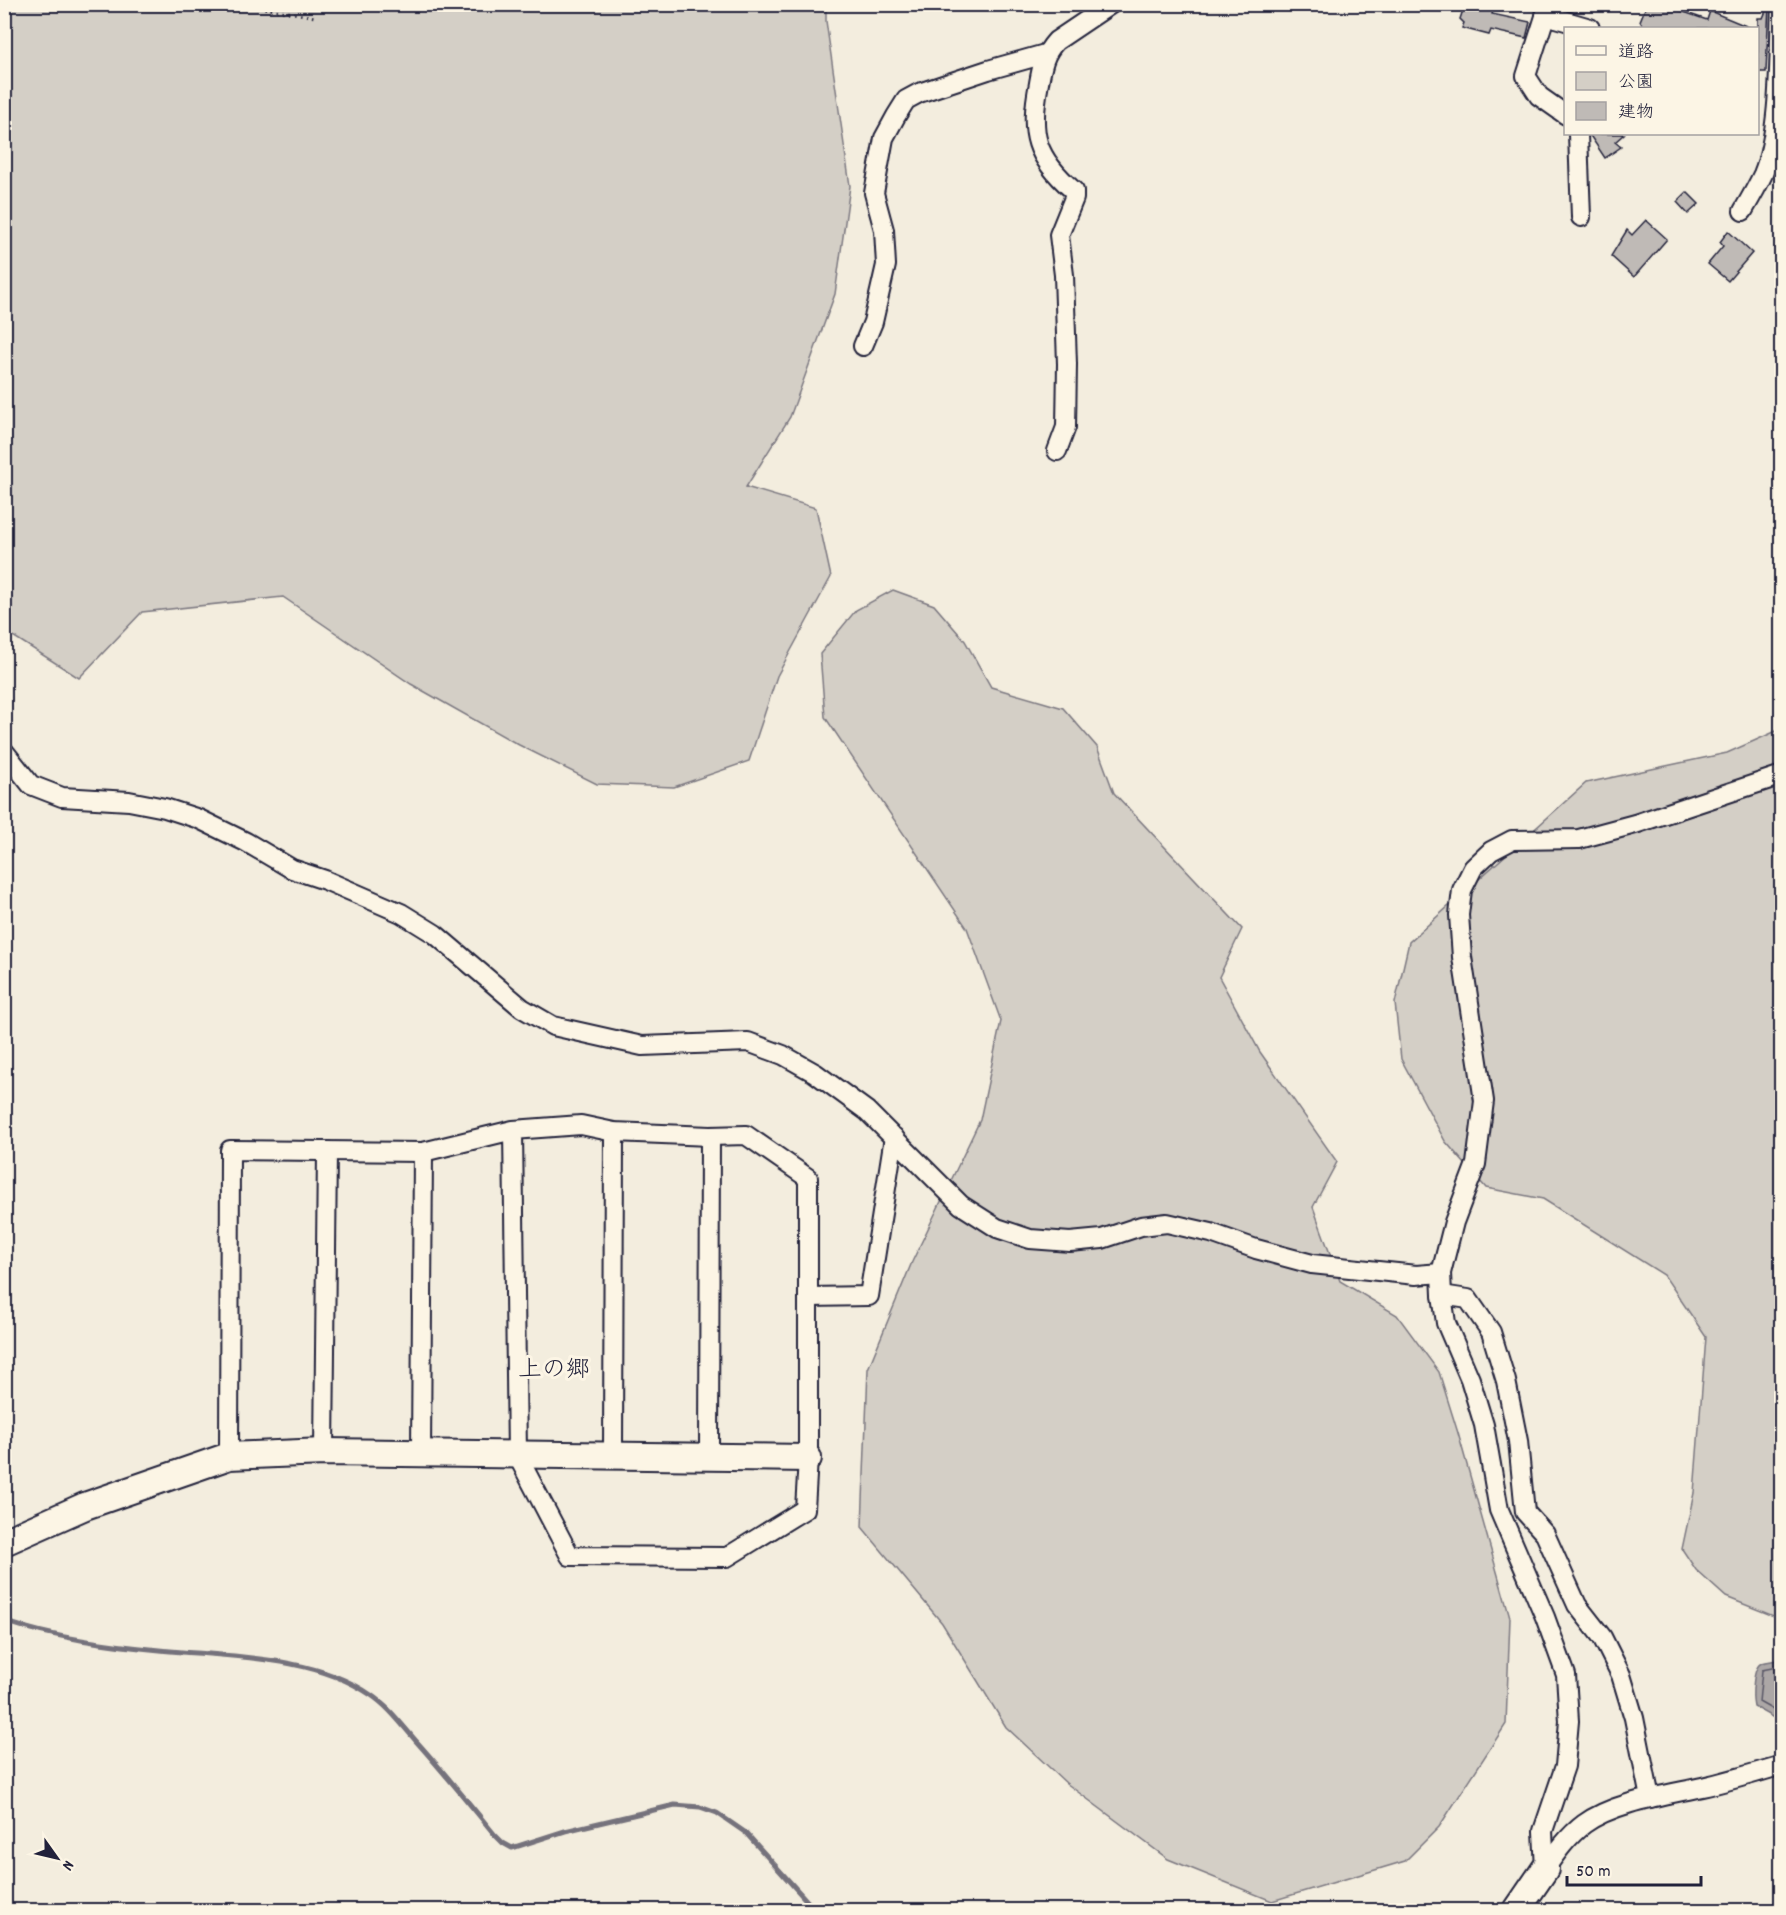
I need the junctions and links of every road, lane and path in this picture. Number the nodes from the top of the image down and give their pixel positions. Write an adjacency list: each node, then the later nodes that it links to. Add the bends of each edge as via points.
1 (241, 4): 5 (path)
2 (1111, 4): 7 (street, via 1056,41)
3 (1781, 4): 10 (street, via 1772,143 1763,173)
4 (1547, 10): 6 (street); 8 (street, via 1526,76 1539,96)
5 (315, 17)
6 (1588, 27)
7 (1045, 54): 12 (street, via 919,93 906,100 896,116 884,138 874,193 884,230 886,265 873,322); 13 (street, via 1034,125 1044,157 1055,174 1074,190 1059,235 1065,275 1067,364 1066,427)
8 (1564, 114)
9 (1578, 135): 11 (street)
10 (1743, 211)
11 (1581, 217)
12 (863, 346)
13 (1057, 451)
14 (4, 751): 19 (street, via 31,785 62,797 129,801 199,819 292,869 401,913 435,934 522,1008 553,1026 642,1046 748,1042 815,1073 867,1111)
15 (1782, 775): 22 (street, via 1579,839 1512,840 1491,851 1473,868 1462,890 1459,915 1484,1101 1476,1164 1454,1222)
16 (513, 1131): 17 (street, via 580,1125); 21 (street); 27 (street)
17 (614, 1132): 18 (street); 28 (street)
18 (710, 1136): 24 (street, via 746,1135 808,1178); 30 (street)
19 (894, 1137): 22 (street, via 961,1205 996,1228 1030,1239 1102,1239 1141,1226 1167,1223 1312,1264 1416,1275); 24 (street, via 868,1296)
20 (327, 1151): 21 (street); 25 (street); 29 (street, via 230,1150)
21 (423, 1152): 26 (street)
22 (1441, 1273): 23 (street)
23 (1442, 1295): 34 (street, via 1468,1299 1491,1332 1518,1441 1525,1512 1545,1534 1577,1605 1602,1637 1621,1675); 35 (street, via 1446,1323 1484,1425 1499,1510 1566,1675 1569,1721 1565,1766 1543,1831)
24 (809, 1297): 31 (street)
25 (324, 1452): 26 (street); 29 (street)
26 (421, 1453): 27 (street)
27 (517, 1455): 28 (street); 31 (street, via 570,1556 649,1557 728,1557 805,1509)
28 (613, 1455): 30 (street)
29 (229, 1456): 32 (street, via 85,1506)
30 (709, 1456): 31 (street)
31 (807, 1458)
32 (4, 1542)
33 (1782, 1765): 34 (street)
34 (1650, 1798): 35 (street, via 1584,1824 1560,1847)
35 (1545, 1869): 36 (street)
36 (1517, 1911)

